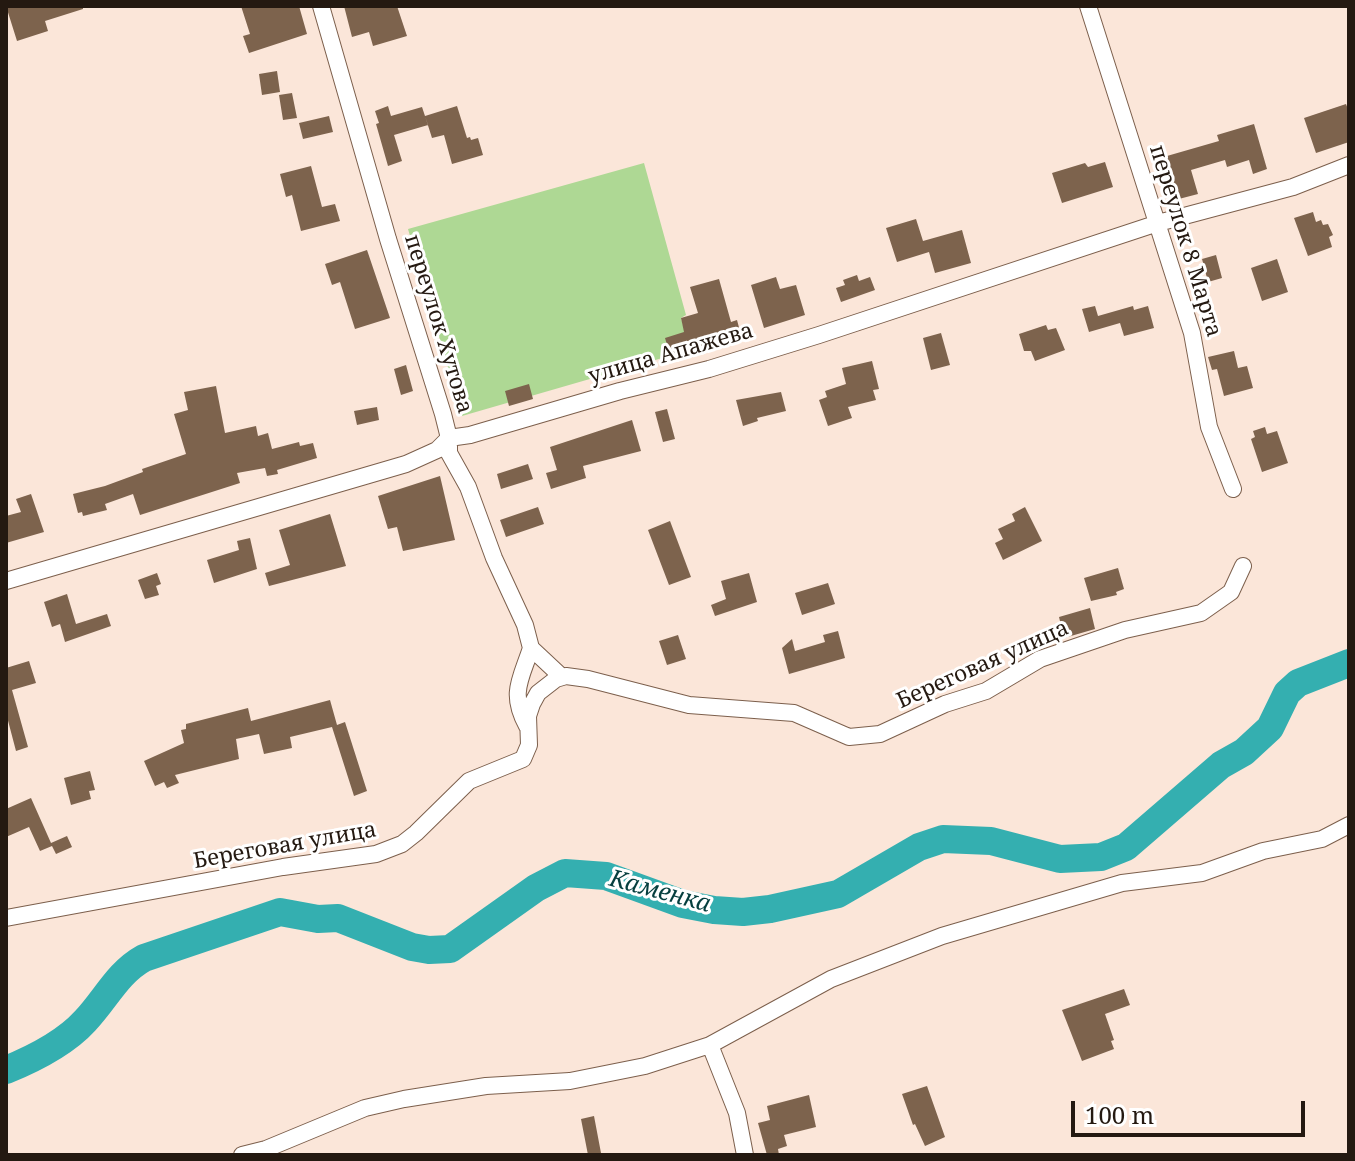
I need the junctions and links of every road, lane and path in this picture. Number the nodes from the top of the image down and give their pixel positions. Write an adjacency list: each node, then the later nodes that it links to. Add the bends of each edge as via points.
1 (321, 6): 5 (street, переулок Хутова)
2 (1088, 6): 4 (street, переулок 8 Марта)
3 (1349, 165): 4 (street, улица Апажева, via 1293,187)
4 (1158, 223): 5 (street, улица Апажева, via 709,369); 6 (street, переулок 8 Марта, via 1192,333 1209,427)
5 (449, 438): 8 (street, улица Апажева, via 437,450 406,464); 9 (street, переулок Хутова, via 449,453 468,487)
6 (1233, 489)
7 (1243, 566): 10 (street, Береговая улица, via 1231,592 1201,613 1125,630 1040,659 986,691 880,734 849,737 794,713 689,705)
8 (6, 581)
9 (531, 648): 10 (street); 11 (street, via 517,690)
10 (562, 677): 11 (street, Береговая улица, via 538,693)
11 (528, 727): 13 (street, Береговая улица, via 523,759 469,781 392,849)
12 (1349, 825): 14 (street, via 1322,839 1263,851 1202,873 1122,883 942,936 831,979)
13 (6, 918)
14 (710, 1045): 15 (street, via 616,1073 486,1086 365,1108); 16 (street, via 737,1113)
15 (242, 1155)
16 (745, 1155)

